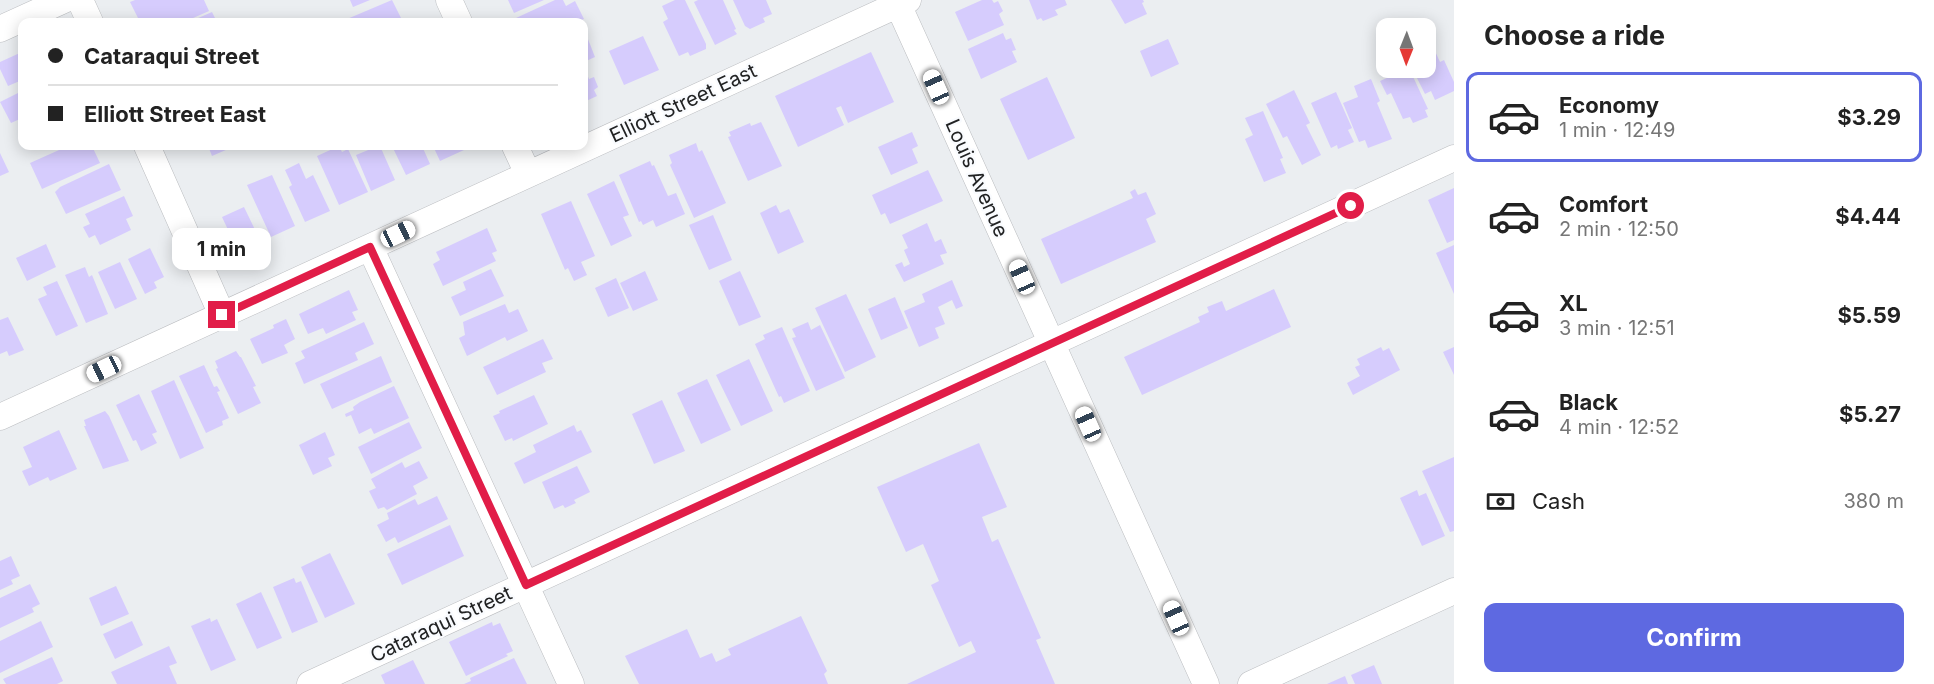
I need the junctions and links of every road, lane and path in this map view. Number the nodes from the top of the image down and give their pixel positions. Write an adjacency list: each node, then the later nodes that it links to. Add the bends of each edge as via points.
1 (64, 0): 5 (street)
2 (80, 0): 6 (street)
3 (449, 0): 7 (street)
4 (901, 2): 10 (street, Elliott Street East); 18 (street, Louis Avenue)
5 (24, 18)
6 (88, 18)
7 (457, 18)
8 (18, 21): 9 (street)
9 (0, 29)
10 (588, 146)
11 (149, 150): 17 (street)
12 (517, 150): 15 (street)
13 (580, 150): 15 (street, Elliott Street East)
14 (1454, 158): 18 (street, Cataraqui Street)
15 (528, 174): 16 (street, Elliott Street East)
16 (370, 247): 17 (street, Elliott Street East); 20 (street)
17 (222, 315): 19 (street, Elliott Street East)
18 (1052, 343): 20 (street, Cataraqui Street); 24 (street, Louis Avenue)
19 (0, 417)
20 (526, 585): 22 (street, Cataraqui Street); 23 (street)
21 (1454, 591): 25 (street)
22 (310, 684)
23 (571, 684)
24 (1206, 684)
25 (1251, 684)

